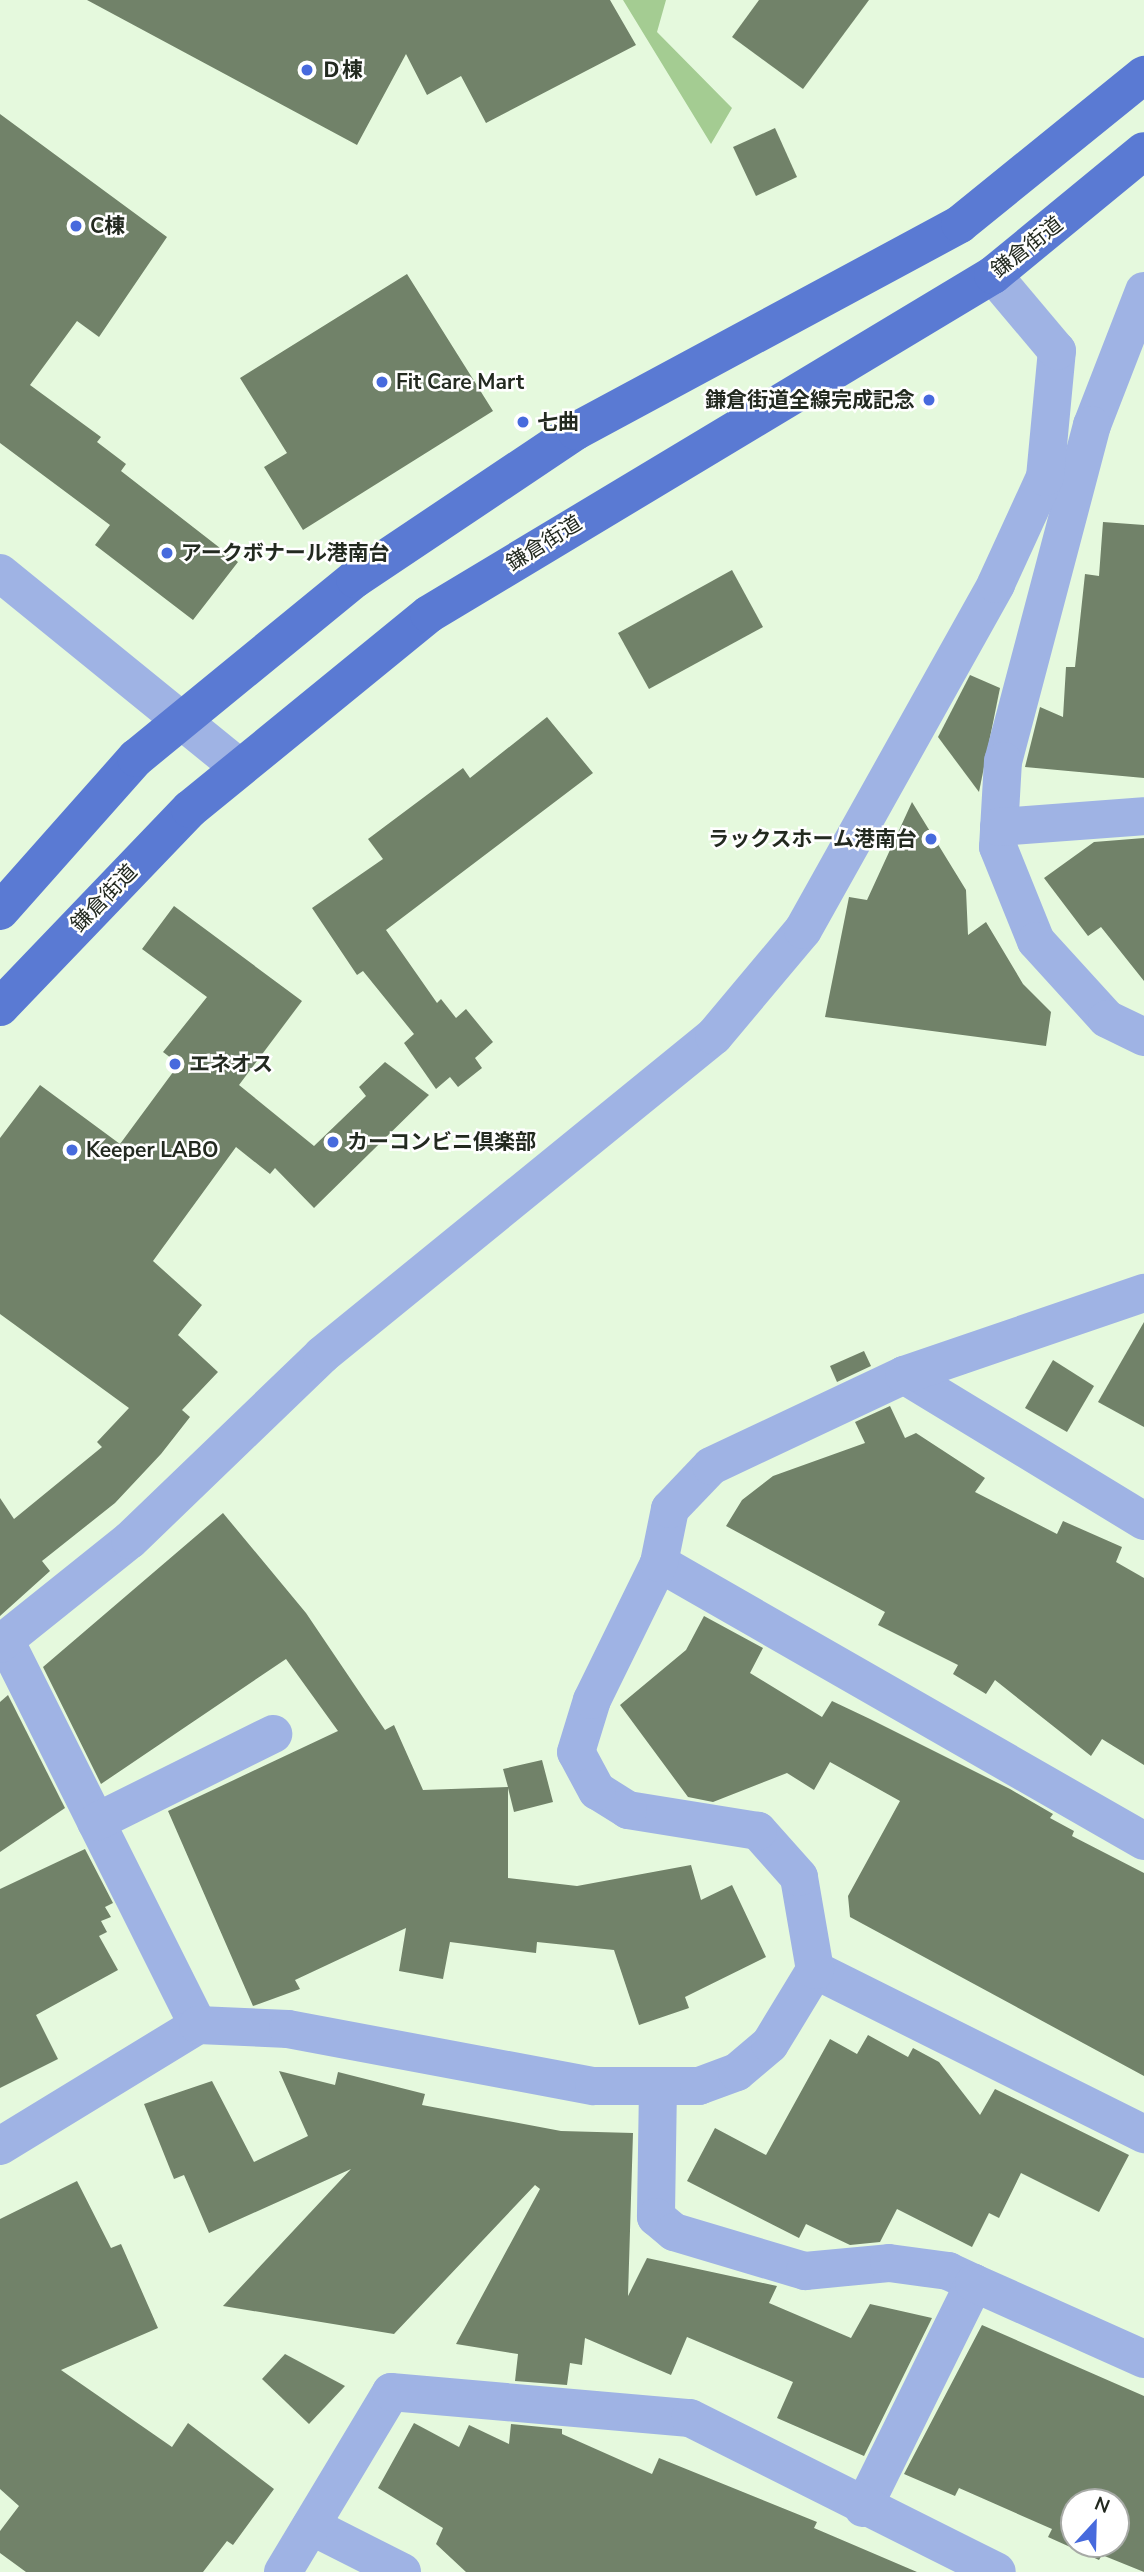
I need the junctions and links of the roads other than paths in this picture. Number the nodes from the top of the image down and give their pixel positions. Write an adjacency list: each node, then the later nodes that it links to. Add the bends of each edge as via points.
1 (1144, 75): 8 (main road, via 960,224 576,431 355,579)
2 (1144, 152): 3 (main road, 鎌倉街道)
3 (993, 275): 6 (street, via 1057,351); 9 (main road, 鎌倉街道, via 429,614)
4 (1144, 291): 5 (street)
5 (1096, 412): 6 (street); 11 (street, via 1003,761)
6 (1052, 422): 19 (street, via 1045,477 996,584 803,930 714,1036 323,1355 131,1540)
7 (0, 573): 8 (street)
8 (183, 718): 9 (street); 12 (main road, via 136,758)
9 (239, 767): 13 (main road, 鎌倉街道, via 190,809)
10 (1144, 816): 11 (street)
11 (999, 827): 14 (street, via 998,847 1036,941 1107,1019)
12 (0, 911)
13 (0, 1007)
14 (1144, 1037)
15 (1144, 1293): 16 (street)
16 (904, 1376): 17 (street); 18 (street, via 711,1466 670,1509)
17 (1144, 1521)
18 (659, 1563): 22 (street); 23 (street, via 592,1700 576,1752 597,1791 628,1810 758,1831 766,1838 799,1877)
19 (3, 1643): 21 (street)
20 (273, 1734): 21 (street)
21 (96, 1822): 24 (street)
22 (1144, 1841)
23 (815, 1970): 25 (street, via 770,2044 737,2072 699,2086); 26 (street)
24 (198, 2025): 25 (street, via 288,2029 594,2086); 27 (street)
25 (658, 2086): 28 (street, via 656,2217 674,2232 805,2271 889,2263 948,2271)
26 (1144, 2134)
27 (0, 2146)
28 (974, 2283): 29 (street); 30 (street)
29 (1144, 2360)
30 (863, 2508): 31 (street, via 690,2418 391,2392); 32 (street)
31 (311, 2526): 33 (street); 34 (street)
32 (939, 2559): 35 (street)
33 (283, 2572)
34 (402, 2572)
35 (997, 2572)

